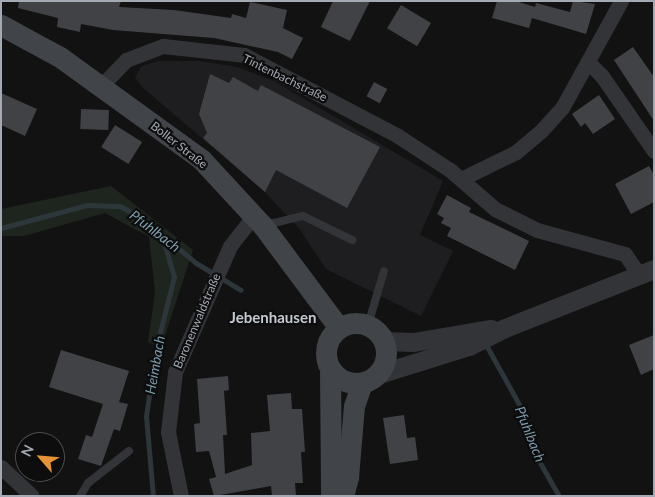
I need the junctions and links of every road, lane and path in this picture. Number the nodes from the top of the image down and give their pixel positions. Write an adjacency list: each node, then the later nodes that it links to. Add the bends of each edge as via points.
1 (621, 1): 3 (street)
2 (1, 25): 4 (main road, Boller Straße, via 21,34)
3 (588, 62): 5 (street); 6 (street, via 562,108 541,131 516,152)
4 (101, 86): 6 (street, Tintenbachstraße, via 126,60 163,46 244,55 398,136); 7 (main road, Boller Straße, via 201,159)
5 (651, 142)
6 (461, 179): 10 (street, Tintenbachstraße, via 495,209 537,230 625,254)
7 (258, 221): 8 (lane, via 303,216); 12 (main road, Boller Straße); 21 (street, Baronenwaldstraße, via 230,246 182,353 171,393 169,449)
8 (352, 240)
9 (384, 271): 11 (lane)
10 (647, 272): 13 (street, Tintenbachstraße)
11 (368, 325): 12 (main road, via 358,323); 14 (main road)
12 (339, 328): 15 (main road, via 328,342 326,351)
13 (505, 328): 14 (street, Tintenbachstraße, via 413,342); 16 (street, Tintenbachstraße, via 469,346)
14 (384, 341): 16 (main road, via 387,358)
15 (330, 369): 16 (main road, via 344,381); 22 (main road)
16 (370, 379): 23 (main road, via 354,406 348,477)
17 (129, 451): 20 (lane, via 88,484)
18 (1, 467): 19 (street)
19 (32, 496)
20 (80, 496)
21 (181, 496)
22 (331, 496)
23 (343, 496)

